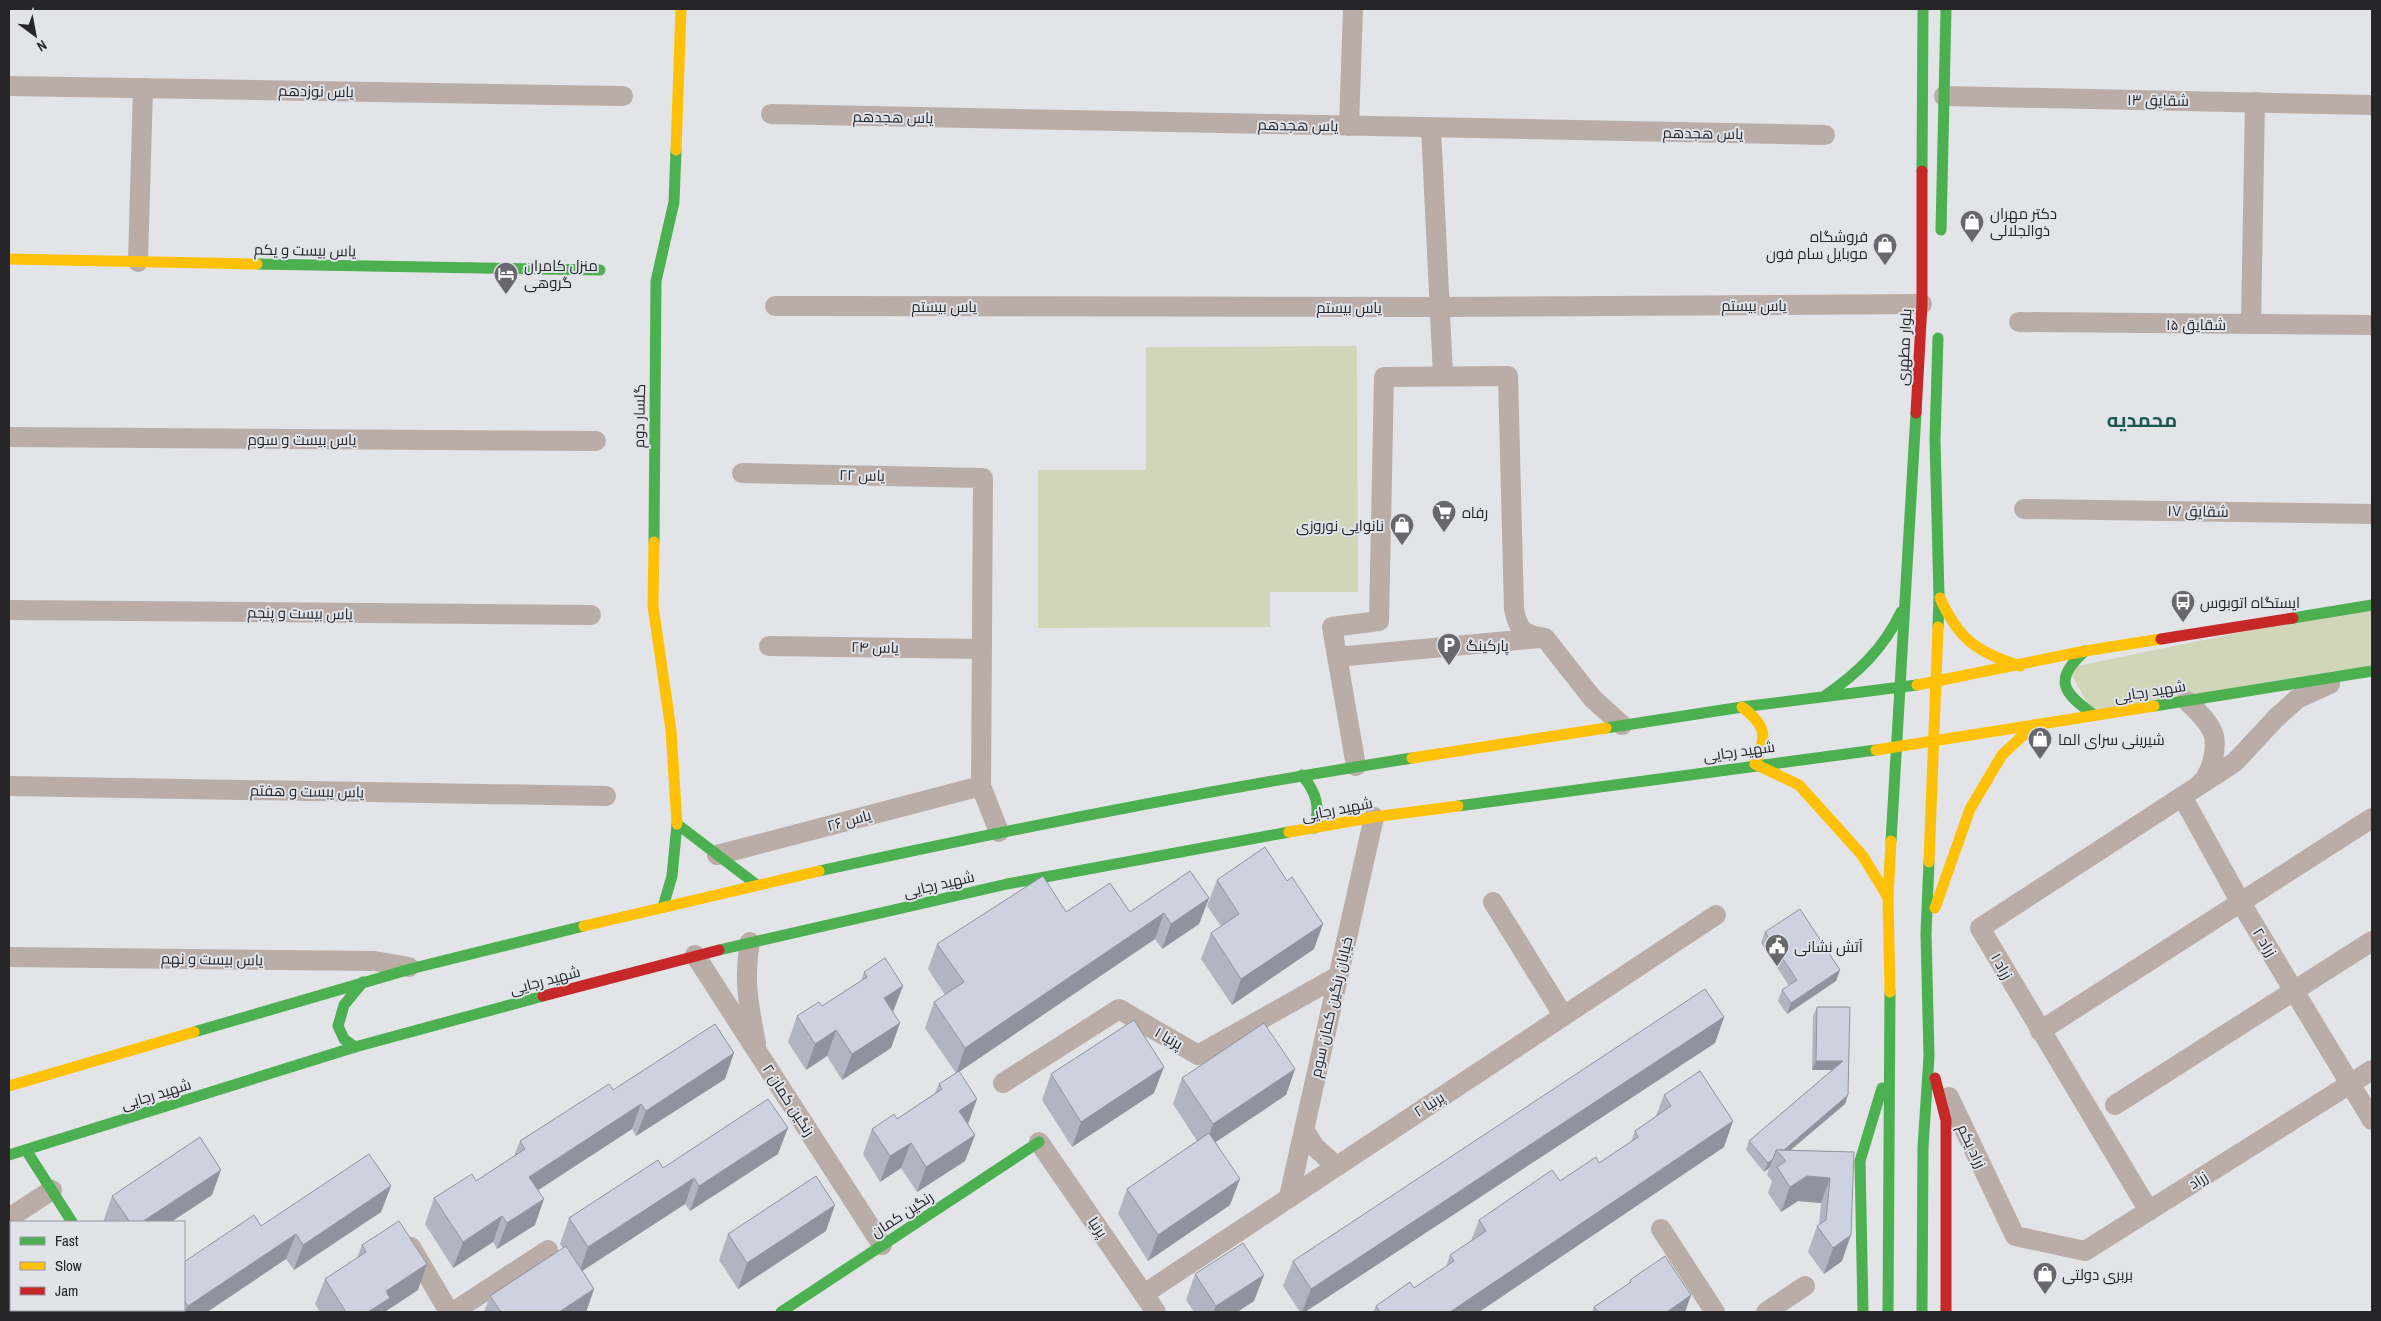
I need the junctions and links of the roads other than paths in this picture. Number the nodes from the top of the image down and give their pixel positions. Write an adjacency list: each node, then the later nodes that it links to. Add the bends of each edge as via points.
1 (681, 9): 64 (street, گلسار دوم, via 674,202 656,281 653,606 671,730)
2 (1352, 9): 12 (street)
3 (1923, 9): 19 (street, بلوار مطهری)
4 (1946, 9): 8 (street)
5 (9, 86): 6 (street, یاس نوزدهم)
6 (143, 88): 7 (street, یاس نوزدهم); 17 (street)
7 (623, 96)
8 (1944, 96): 9 (street, شقایق ۱۳); 15 (street)
9 (2255, 102): 10 (street, شقایق ۱۳); 24 (street)
10 (2372, 105)
11 (772, 114): 12 (street, یاس هجدهم)
12 (1349, 126): 13 (street, یاس هجدهم)
13 (1431, 128): 14 (street, یاس هجدهم); 21 (street)
14 (1825, 136)
15 (1940, 243)
16 (9, 259): 17 (street, یاس بیست و یکم)
17 (138, 262): 18 (street, یاس بیست و یکم)
18 (600, 270)
19 (1922, 304): 21 (street, یاس بیستم); 33 (street, بلوار مطهری)
20 (775, 306): 21 (street, یاس بیستم)
21 (1441, 308): 26 (street)
22 (1938, 322): 32 (street, via 1935,439)
23 (2019, 322): 24 (street, شقایق ۱۵)
24 (2251, 324): 25 (street, شقایق ۱۵)
25 (2372, 325)
26 (1443, 375): 37 (street, via 1508,376 1514,609 1518,626 1531,636); 41 (street, via 1384,377 1379,621 1332,627)
27 (9, 437): 28 (street, یاس بیست و سوم)
28 (596, 441)
29 (742, 473): 39 (street, یاس ۲۲, via 983,478)
30 (2024, 509): 31 (street, شقایق ۱۷)
31 (2372, 514)
32 (1939, 596): 42 (street, via 1949,622 1967,643 1991,657); 45 (street)
33 (1904, 606): 46 (street, بلوار مطهری); 47 (street, via 1892,631 1872,659)
34 (2372, 606): 40 (street)
35 (9, 610): 36 (street, یاس بیست و پنجم)
36 (591, 615)
37 (1545, 638): 41 (street); 51 (street, via 1593,699)
38 (769, 646): 39 (street, یاس ۲۴)
39 (982, 649): 59 (street)
40 (2085, 651): 42 (street); 50 (street, via 2068,668 2065,686 2072,700)
41 (1337, 657): 56 (street)
42 (2020, 666): 45 (street)
43 (2372, 671): 44 (street, شهید رجایی)
44 (2352, 674): 48 (street, شهید رجایی); 61 (street, via 2297,699 2235,762)
45 (1935, 683): 46 (street); 53 (street)
46 (1900, 687): 47 (street); 54 (street, بلوار مطهری)
47 (1821, 698): 49 (street)
48 (2187, 700): 50 (street, شهید رجایی); 61 (street, via 2214,736 2208,777)
49 (1742, 707): 51 (street); 55 (street, via 1759,719 1764,734)
50 (2094, 715): 52 (street, شهید رجایی)
51 (1622, 725): 56 (street)
52 (2034, 725): 53 (street, شهید رجایی); 74 (street, via 2002,755 1970,809)
53 (1933, 742): 54 (street, شهید رجایی); 74 (street)
54 (1898, 746): 55 (street, شهید رجایی); 69 (street, بلوار مطهری)
55 (1755, 764): 62 (street, شهید رجایی); 69 (street, via 1800,785 1862,856)
56 (1356, 766): 57 (street)
57 (1302, 775): 65 (street, via 1314,788 1319,800); 66 (street)
58 (9, 786): 60 (street, یاس یبست و هفتم)
59 (981, 786): 66 (street); 67 (street, یاس ۲۶)
60 (606, 796)
61 (2183, 798): 71 (street, زراد ۲); 84 (street, زراد ۱, via 1980,928)
62 (1374, 817): 65 (street, شهید رجایی); 80 (street, خیابان رنگین کمان سوم)
63 (2372, 818): 71 (street)
64 (678, 824): 67 (street); 72 (street, گلسار دوم, via 672,887)
65 (1314, 828): 76 (street, شهید رجایی, via 1007,884)
66 (999, 832): 68 (street)
67 (717, 855): 68 (street)
68 (757, 885): 72 (street)
69 (1888, 897): 87 (street, بلوار مطهری)
70 (1494, 902): 83 (street)
71 (2241, 903): 82 (street, زراد ۲); 84 (street)
72 (663, 907): 79 (street)
73 (1716, 915): 83 (street, پرنیا ۲)
74 (1926, 933): 88 (street)
75 (2372, 941): 82 (street)
76 (750, 942): 77 (street, شهید رجایی); 86 (street, via 745,966 746,991)
77 (695, 955): 85 (street, شهید رجایی); 86 (street, رنگین کمان ۲)
78 (9, 957): 79 (street, یاس بیست و نهم, via 375,961)
79 (414, 968): 81 (street)
80 (1338, 976): 90 (street, پرنیا ۱, via 1198,1055 1119,1009); 95 (street, خیابان رنگین کمان سوم)
81 (363, 982): 85 (street, via 344,1005 338,1026 344,1039); 92 (street)
82 (2295, 991): 91 (street, زراد ۲); 93 (street)
83 (1563, 1016): 99 (street, پرنیا ۲)
84 (2040, 1032): 102 (street, زراد ۱)
85 (355, 1047): 97 (street, شهید رجایی)
86 (758, 1052): 108 (street, رنگین کمان ۲)
87 (1891, 1056): 120 (street, via 1860,1161); 121 (street, بلوار مطهری)
88 (1929, 1056): 106 (street, زراد یکم); 122 (street, via 1923,1146); 123 (street, via 1946,1120)
89 (2372, 1070): 91 (street, زراد)
90 (1003, 1082)
91 (2350, 1084): 94 (street, زراد ۲); 102 (street, زراد)
92 (9, 1086)
93 (2115, 1105)
94 (2372, 1120)
95 (1304, 1130): 99 (street, via 1315,1147); 101 (street, خیابان رنگین کمان سوم)
96 (1039, 1142): 108 (street, رنگین کمان); 111 (street, پرنیا)
97 (26, 1150): 98 (street, شهید رجایی); 100 (street)
98 (9, 1155)
99 (1336, 1166): 101 (street, پرنیا ۲)
100 (52, 1190): 103 (street); 104 (street)
101 (1289, 1196): 111 (street, پرنیا ۲)
102 (2149, 1211): 106 (street, زراد, via 2085,1251)
103 (9, 1218)
104 (71, 1221)
105 (1661, 1229): 118 (street)
106 (2015, 1236)
107 (408, 1242): 114 (street)
108 (882, 1245): 116 (street, رنگین کمان)
109 (548, 1250): 115 (street)
110 (1805, 1286): 119 (street)
111 (1144, 1294): 117 (street, پرنیا)
112 (129, 1311): 113 (street)
113 (125, 1312)
114 (449, 1312)
115 (453, 1312)
116 (781, 1312)
117 (1156, 1312)
118 (1715, 1312)
119 (1766, 1312)
120 (1863, 1312)
121 (1888, 1312)
122 (1922, 1312)
123 (1946, 1312)

